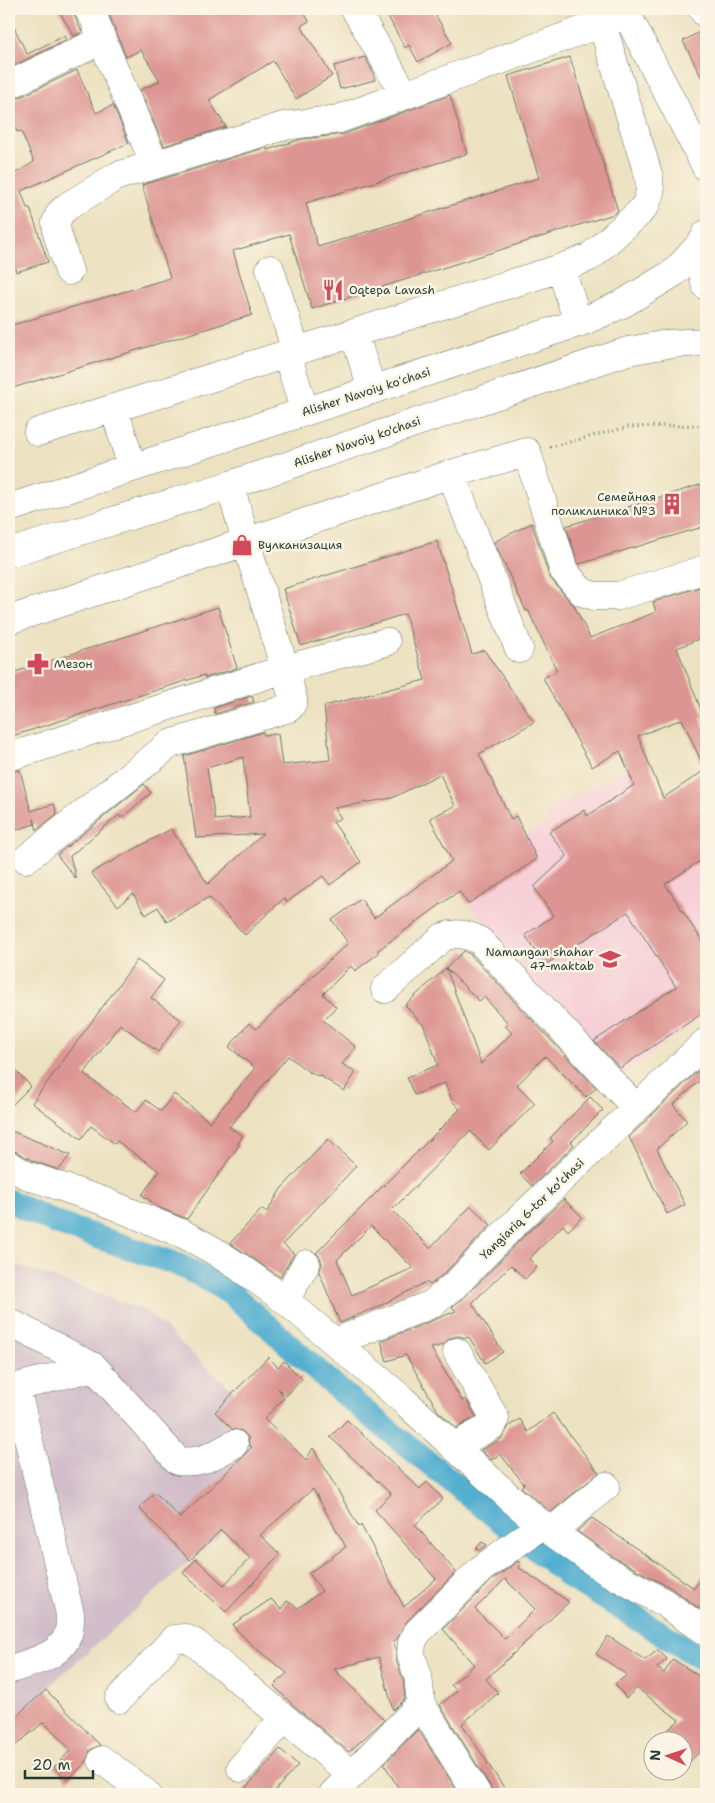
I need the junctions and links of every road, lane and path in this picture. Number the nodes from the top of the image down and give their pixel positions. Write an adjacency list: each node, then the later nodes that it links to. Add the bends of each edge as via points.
1 (88, 9): 7 (street)
2 (355, 9): 9 (street)
3 (702, 9): 5 (street)
4 (625, 11): 6 (street); 10 (street)
5 (706, 14)
6 (602, 24): 9 (street); 13 (street, via 649,177 650,192 646,204 602,248 590,257)
7 (102, 40): 8 (street); 11 (street)
8 (9, 85)
9 (405, 95): 11 (street, via 339,119 284,126)
10 (706, 164)
11 (155, 165): 15 (street, via 117,176 60,213 56,222 57,233)
12 (705, 236): 16 (street, via 702,274); 17 (street, Alisher Navoiy koʻchasi, via 675,272 624,302)
13 (561, 268): 17 (street); 18 (street)
14 (270, 269): 20 (street)
15 (68, 271)
16 (706, 286)
17 (578, 323): 21 (street, Alisher Navoiy koʻchasi)
18 (354, 332): 20 (street); 21 (street)
19 (706, 342): 29 (street, Alisher Navoiy ko'chasi, via 628,351)
20 (291, 352): 22 (street); 23 (street)
21 (372, 390): 23 (street, Alisher Navoiy koʻchasi)
22 (114, 408): 25 (street); 27 (street)
23 (305, 412): 27 (street, Alisher Navoiy koʻchasi)
24 (706, 425): 26 (path, via 628,427)
25 (38, 432)
26 (527, 452): 28 (street); 33 (street, via 564,571 582,592 594,596 618,596)
27 (132, 467): 30 (street, Alisher Navoiy koʻchasi)
28 (451, 474): 31 (street); 36 (street)
29 (230, 485): 31 (street); 32 (street, Alisher Navoiy ko'chasi)
30 (9, 508)
31 (246, 542): 34 (street); 37 (street)
32 (9, 553)
33 (706, 569)
34 (9, 620)
35 (386, 642): 37 (street)
36 (520, 649)
37 (285, 668): 38 (street); 39 (street, via 293,699 289,708 170,744)
38 (9, 757)
39 (26, 859)
40 (385, 989): 42 (street, via 443,937 470,935 480,941)
41 (706, 1042): 42 (street, Yangiаriq 6-tor koʼchasi)
42 (636, 1108): 47 (street, Yangiаriq 6-tor koʼchasi, via 432,1304)
43 (9, 1165): 45 (street, via 185,1235)
44 (306, 1264): 45 (street)
45 (285, 1300): 47 (street)
46 (9, 1322): 49 (street)
47 (335, 1342): 52 (street)
48 (457, 1352): 52 (street, via 494,1418 494,1425)
49 (94, 1367): 50 (street); 51 (street, via 178,1461 191,1463 211,1457)
50 (12, 1388): 56 (street, via 68,1604 70,1630 55,1653)
51 (234, 1444)
52 (454, 1447): 54 (street)
53 (606, 1486): 54 (street)
54 (543, 1529): 55 (street); 58 (street, via 481,1569 418,1633 412,1644 412,1655)
55 (706, 1632)
56 (9, 1670)
57 (119, 1699): 59 (street, via 174,1639 185,1638 196,1643)
58 (421, 1704): 62 (street); 64 (street)
59 (284, 1718): 61 (street); 62 (street)
60 (102, 1760): 63 (street)
61 (241, 1768)
62 (342, 1785)
63 (147, 1794)
64 (477, 1794)

